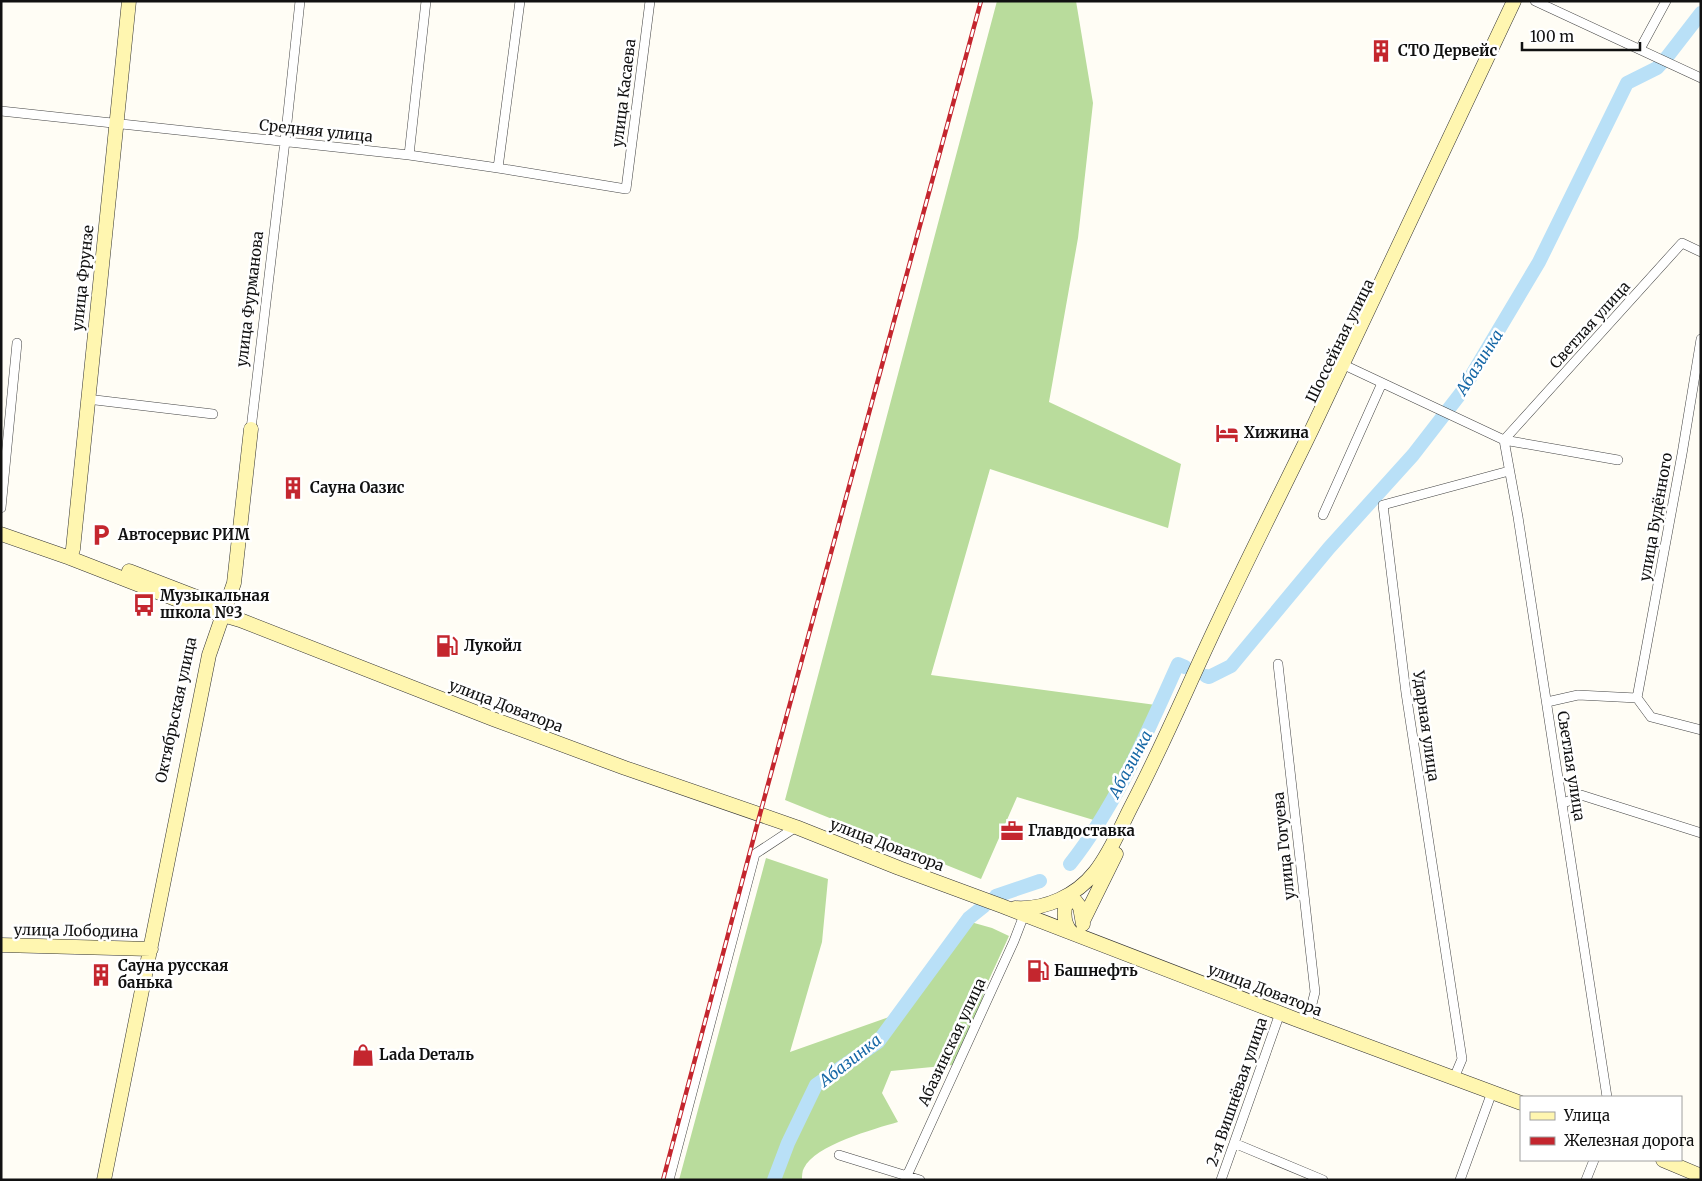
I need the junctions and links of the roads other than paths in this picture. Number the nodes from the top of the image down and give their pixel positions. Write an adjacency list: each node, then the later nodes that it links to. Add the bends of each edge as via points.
1 (129, 1): 13 (main road, улица Фрунзе)
2 (300, 1): 14 (street, улица Фурманова)
3 (426, 1): 15 (street)
4 (520, 1): 16 (street)
5 (650, 1): 17 (street, улица Касаева)
6 (1514, 1): 21 (main road, Шоссейная улица)
7 (1520, 1): 21 (main road, Шоссейная улица, via 1397,261)
8 (1535, 1): 10 (street)
9 (1666, 1): 10 (street)
10 (1640, 49): 11 (street)
11 (1701, 78)
12 (1, 111): 13 (street, Средняя улица)
13 (116, 125): 14 (street, Средняя улица); 24 (main road, улица Фрунзе)
14 (285, 141): 15 (street, Средняя улица); 26 (street, улица Фурманова)
15 (409, 155): 16 (street, Средняя улица)
16 (498, 168): 17 (street, Средняя улица)
17 (626, 189)
18 (1701, 252): 27 (street, Светлая улица, via 1682,243)
19 (1701, 339): 23 (street, улица Будённого)
20 (17, 342): 30 (street)
21 (1343, 365): 22 (street); 42 (main road, Шоссейная улица)
22 (1382, 383): 27 (street); 31 (street)
23 (1697, 389): 37 (street, улица Будённого)
24 (87, 399): 25 (street); 34 (main road, улица Фрунзе)
25 (213, 414)
26 (251, 429): 35 (main road, улица Фурманова, via 234,583)
27 (1504, 440): 28 (street); 29 (street, Светлая улица)
28 (1618, 460)
29 (1510, 471): 38 (street, Светлая улица); 54 (street, Ударная улица, via 1383,505 1406,694 1462,1059)
30 (1, 508)
31 (1323, 515)
32 (1, 524): 34 (main road, улица Доватора)
33 (1, 534): 34 (main road, улица Доватора)
34 (72, 553): 35 (main road, улица Доватора, via 199,598)
35 (223, 610): 41 (main road, улица Доватора, via 240,620 510,726); 51 (main road, Октябрьская улица, via 207,636 199,670)
36 (1278, 664): 53 (street, улица Гогуева, via 1314,992)
37 (1636, 698): 38 (street, via 1578,695); 39 (street, via 1650,717)
38 (1547, 702): 40 (street, Светлая улица)
39 (1701, 730)
40 (1562, 804): 43 (street, via 1581,795); 56 (street, Светлая улица)
41 (796, 827): 45 (main road, улица Доватора); 66 (street, via 755,854)
42 (1121, 828): 44 (main road, Шоссейная улица, via 1095,872); 47 (main road, Шоссейная улица, via 1116,852)
43 (1701, 833)
44 (1070, 894): 45 (main road, via 1034,903); 47 (main road, via 1080,907); 48 (main road, via 1064,915)
45 (1002, 906): 46 (main road, улица Доватора)
46 (1024, 915): 48 (main road, улица Доватора); 63 (street, Абазинская улица)
47 (1083, 921): 49 (main road, via 1086,932)
48 (1071, 932): 49 (main road, улица Доватора)
49 (1096, 943): 52 (main road, улица Доватора)
50 (1, 945): 51 (main road, улица Лободина)
51 (147, 949): 64 (main road, Октябрьская улица); 65 (main road, Октябрьская улица)
52 (1280, 1013): 53 (main road, улица Доватора); 58 (street, 2-я Вишнёвая улица)
53 (1308, 1024): 54 (main road, улица Доватора)
54 (1454, 1078): 55 (main road, улица Доватора)
55 (1492, 1092): 57 (main road, улица Доватора); 70 (street)
56 (1608, 1096)
57 (1520, 1103)
58 (1234, 1143): 68 (street, 2-я Вишнёвая улица); 69 (street)
59 (839, 1155): 63 (street)
60 (1594, 1161): 71 (street)
61 (1665, 1161): 62 (main road)
62 (1701, 1176)
63 (905, 1177): 67 (street)
64 (99, 1180)
65 (104, 1180)
66 (669, 1180)
67 (920, 1180)
68 (1221, 1180)
69 (1323, 1180)
70 (1460, 1180)
71 (1586, 1180)

